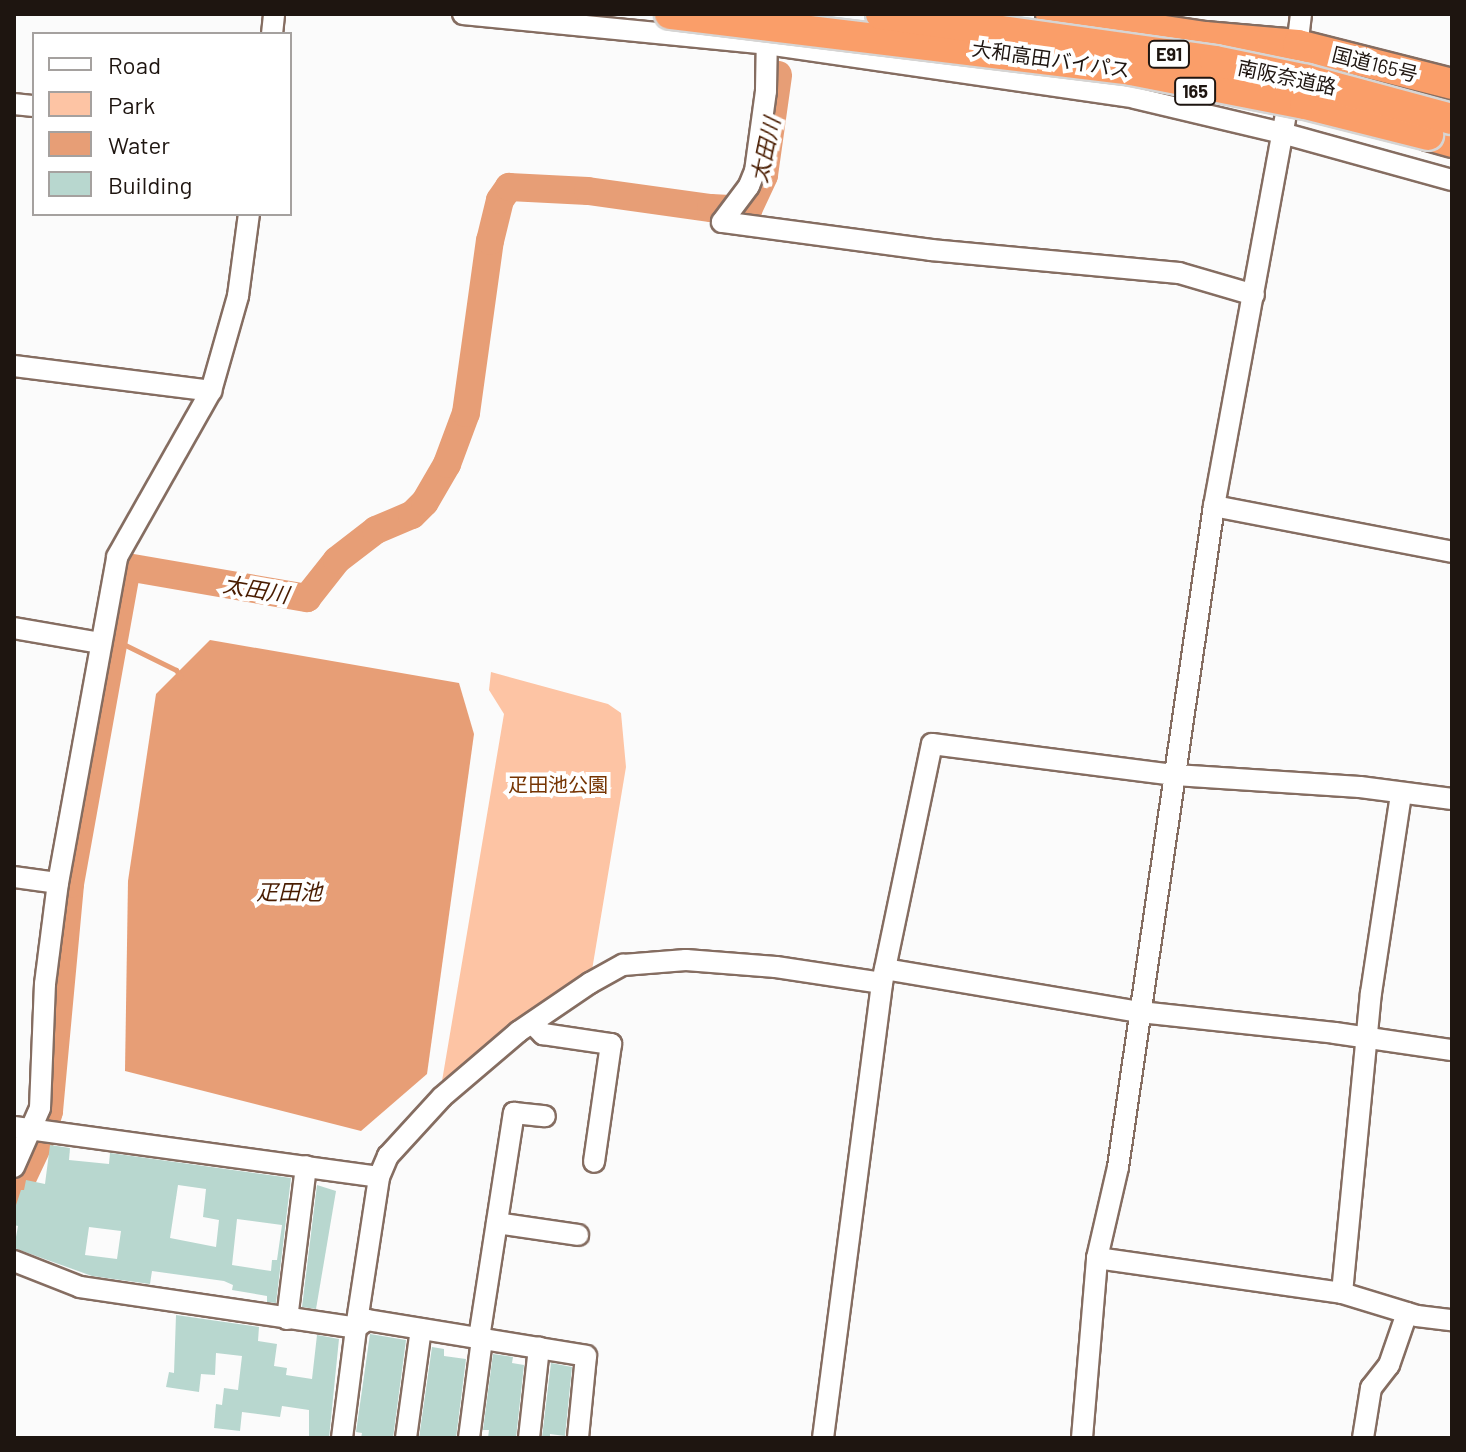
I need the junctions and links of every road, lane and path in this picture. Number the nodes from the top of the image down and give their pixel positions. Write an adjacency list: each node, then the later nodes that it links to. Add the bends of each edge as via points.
1 (463, 14): 8 (street)
2 (670, 14): 10 (highway, 大和高田バイパス / E91, bridge)
3 (767, 14): 8 (street)
4 (881, 14): 12 (highway, 南阪奈道路 / E91, bridge, via 1215,61 1307,80)
5 (1051, 14): 9 (highway, 国道165号)
6 (1140, 14): 9 (street)
7 (1301, 14): 9 (street)
8 (767, 44): 13 (street, via 1135,98); 17 (street, via 755,171 722,222 931,250 1179,273)
9 (1298, 45): 11 (highway, 国道165号); 13 (street)
10 (954, 46): 12 (highway, 大和高田バイパス / E91, bridge, via 1218,85); 14 (highway, 165, bridge, via 1243,102)
11 (1452, 84)
12 (1444, 132)
13 (1282, 133): 15 (street); 17 (street)
14 (1452, 163)
15 (1452, 180)
16 (249, 216): 19 (street, via 238,296)
17 (1254, 295): 20 (street)
18 (14, 366): 19 (street)
19 (211, 391): 23 (street, via 117,557)
20 (1214, 506): 21 (street); 24 (street)
21 (1452, 552)
22 (14, 628): 23 (street)
23 (100, 643): 28 (street)
24 (1175, 775): 25 (street, via 1360,787); 29 (street, via 932,744); 30 (street)
25 (1401, 795): 26 (street); 32 (street)
26 (1452, 799)
27 (14, 877): 28 (street)
28 (58, 883): 35 (street, via 45,984 40,1108)
29 (884, 976): 30 (street); 31 (street, via 686,960 623,965); 57 (street)
30 (1140, 1012): 32 (street); 42 (street, via 1118,1167)
31 (532, 1023): 36 (street, via 543,1034 611,1044); 39 (street, via 408,1131)
32 (1366, 1039): 33 (street); 44 (street)
33 (1452, 1050)
34 (545, 1116): 40 (street, via 514,1113)
35 (23, 1129): 37 (street, via 259,1164); 38 (street)
36 (594, 1162)
37 (306, 1166): 39 (street); 46 (street)
38 (14, 1167)
39 (379, 1177): 48 (street)
40 (497, 1223): 41 (street); 50 (street)
41 (578, 1235)
42 (1097, 1258): 44 (street); 58 (street)
43 (14, 1261): 46 (street, via 80,1287)
44 (1342, 1293): 45 (street)
45 (1407, 1313): 47 (street); 59 (street, via 1389,1365 1371,1388)
46 (287, 1319): 48 (street)
47 (1452, 1320)
48 (356, 1328): 49 (street, via 367,1320); 53 (street)
49 (421, 1329): 50 (street); 54 (street)
50 (480, 1339): 51 (street); 55 (street)
51 (539, 1348): 52 (street, via 586,1356); 56 (street)
52 (582, 1437)
53 (342, 1438)
54 (406, 1438)
55 (469, 1438)
56 (529, 1438)
57 (823, 1438)
58 (1082, 1438)
59 (1363, 1438)

